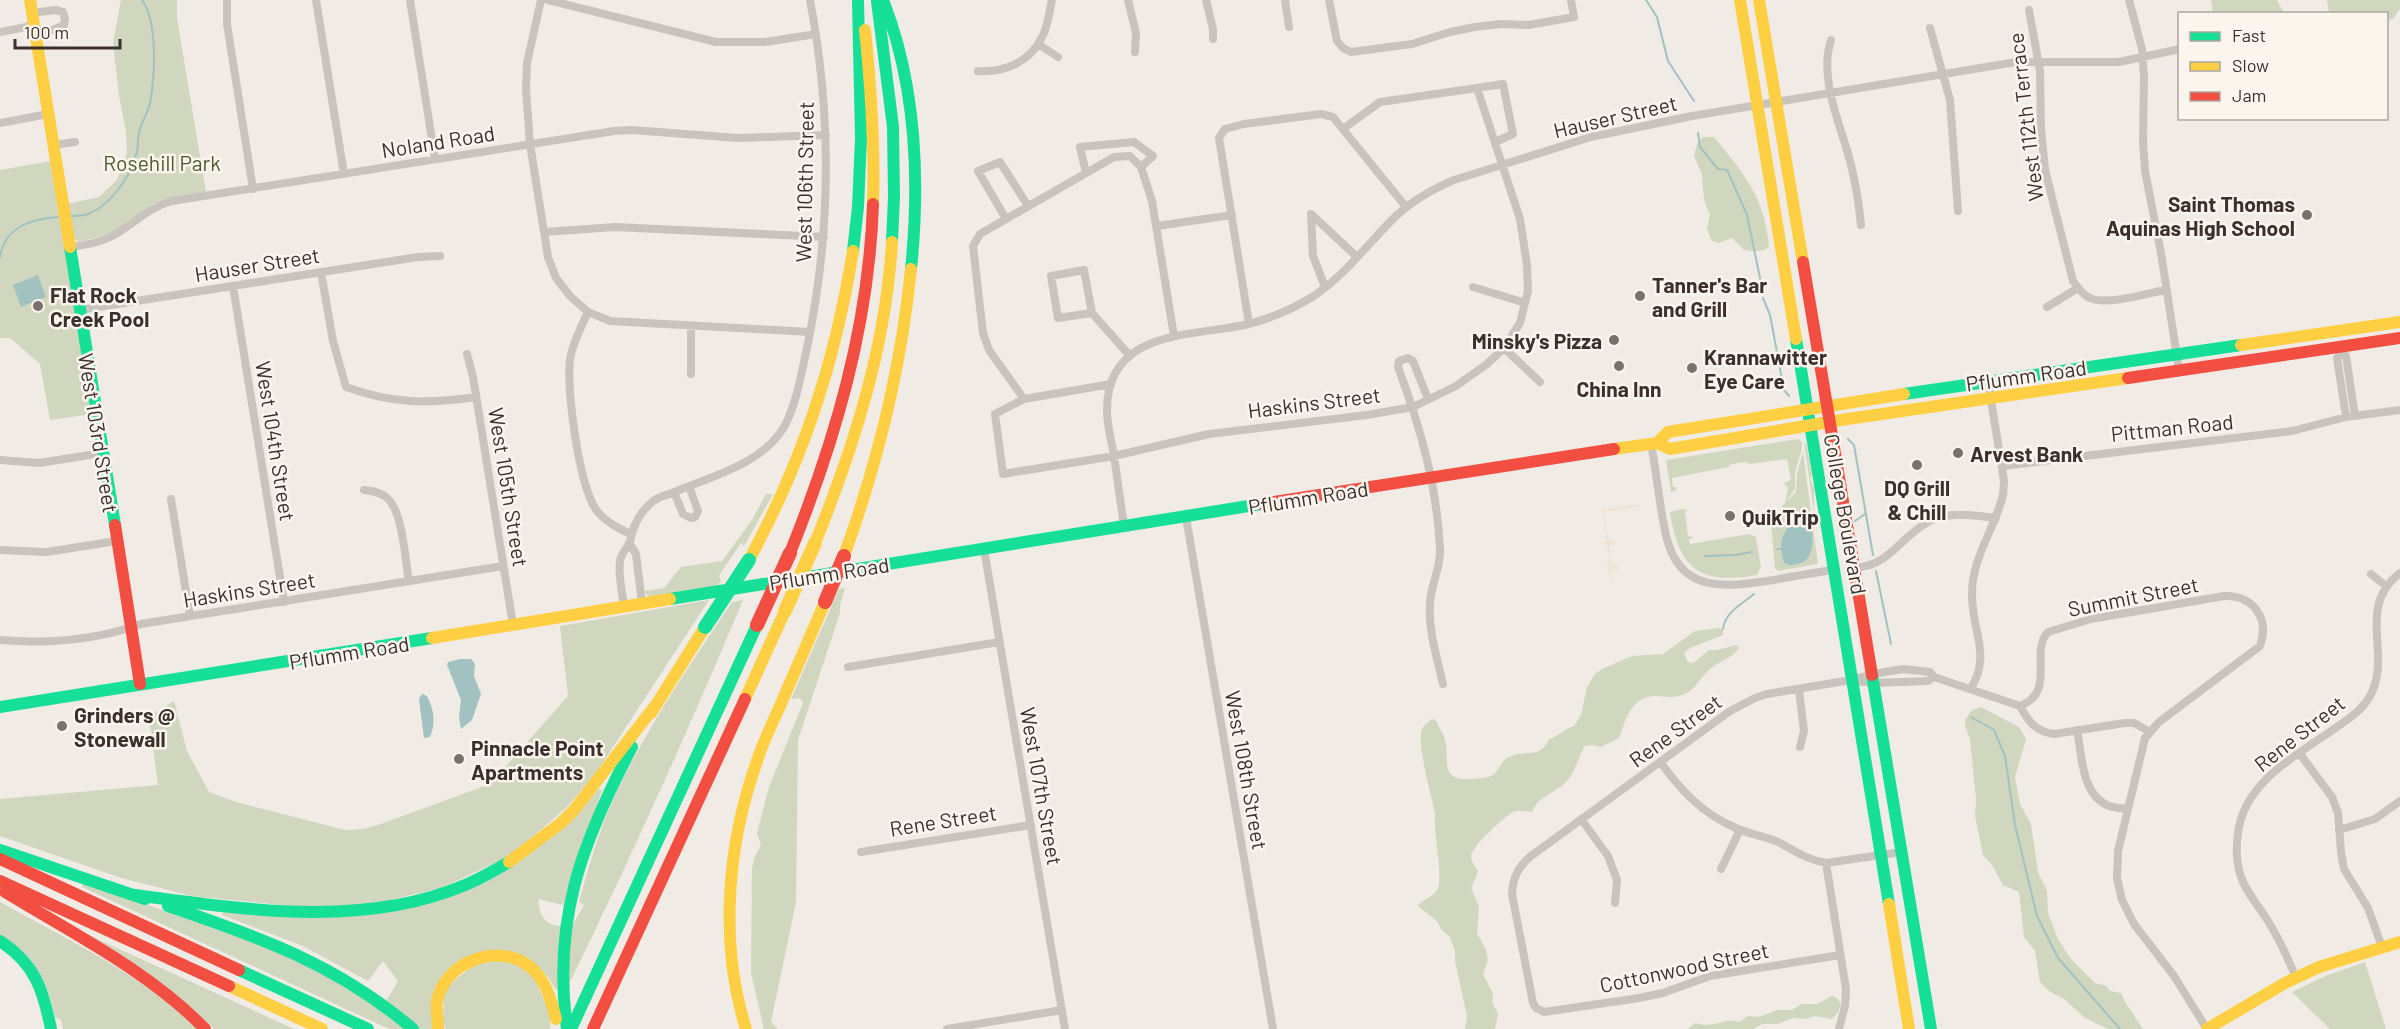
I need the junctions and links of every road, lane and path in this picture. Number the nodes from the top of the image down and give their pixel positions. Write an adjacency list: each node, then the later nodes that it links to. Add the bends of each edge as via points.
1 (227, 0): 52 (street, via 227,24)
2 (316, 0): 51 (street)
3 (410, 0): 47 (street)
4 (541, 0): 45 (street, via 527,63)
5 (548, 0): 24 (street, via 716,42 765,42)
6 (810, 0): 24 (street, West 106th Street)
7 (860, 0): 143 (main road, bridge, via 856,26 861,122 859,200 842,321 830,369 802,452 772,520); 182 (main road, bridge, via 875,120 875,201 868,284 841,418 790,553)
8 (877, 0): 183 (main road, bridge, via 891,91 892,240 874,364 860,421 815,543)
9 (883, 0): 184 (main road, bridge, via 908,90 913,142 913,244 908,310 892,401 860,516 756,760 739,822 731,887 731,964)
10 (1052, 0): 27 (street)
11 (1128, 0): 29 (street, via 1136,33)
12 (1206, 0): 25 (street)
13 (1285, 0): 21 (street)
14 (1329, 0): 15 (street, via 1337,41 1351,52 1413,44 1478,27 1529,25 1574,16)
15 (1571, 0)
16 (1740, 0): 38 (main road, College Boulevard)
17 (1759, 0): 37 (main road, College Boulevard)
18 (2129, 0): 31 (street)
19 (2029, 10): 32 (street, West 112th Terrace)
20 (33, 17): 23 (street, via 26,27); 39 (main road, West 103rd Street)
21 (1289, 27)
22 (1930, 28): 34 (street)
23 (0, 32)
24 (816, 34): 42 (street, West 106th Street)
25 (1213, 39)
26 (1832, 40): 36 (street, via 1827,61)
27 (1038, 44): 30 (street); 33 (street, via 1010,67)
28 (2178, 49): 31 (street, Hauser Street)
29 (1135, 52)
30 (1059, 57)
31 (2142, 57): 32 (street, Hauser Street, via 2119,62); 70 (street, via 2145,171)
32 (2039, 61): 34 (street, Hauser Street); 69 (street, West 112th Terrace, via 2045,170)
33 (978, 71)
34 (1945, 75): 36 (street, Hauser Street); 55 (street, via 1952,112)
35 (1477, 88): 41 (street, via 1380,102); 44 (street, Haskins Street); 44 (street, via 1503,84 1513,134)
36 (1832, 94): 37 (street, Hauser Street); 58 (street, via 1856,183)
37 (1775, 103): 38 (street, Hauser Street); 96 (main road, College Boulevard)
38 (1757, 106): 48 (street, Hauser Street, via 1591,137); 97 (main road, College Boulevard)
39 (48, 114): 40 (street); 46 (main road, West 103rd Street)
40 (0, 123)
41 (1343, 129): 54 (street); 56 (street, via 1333,117 1321,114 1225,129 1219,138)
42 (826, 135): 45 (street, Noland Road, via 738,138 632,130); 61 (street, West 106th Street)
43 (75, 142): 46 (street)
44 (1495, 142): 48 (street, Haskins Street)
45 (530, 144): 47 (street, Noland Road); 60 (street)
46 (53, 145): 62 (main road, West 103rd Street)
47 (435, 159): 51 (street, Noland Road)
48 (1503, 165): 54 (street, Hauser Street, via 1454,180); 71 (street, Haskins Street, via 1524,240 1528,291)
49 (1141, 166): 50 (street, via 1130,156 1114,157); 50 (street, via 1153,156 1134,142 1080,147); 59 (street)
50 (1086, 173): 53 (street)
51 (344, 174): 52 (street, Noland Road)
52 (253, 189): 62 (street, Noland Road, via 163,204 110,237)
53 (1028, 206): 57 (street); 57 (street, via 1000,162 978,171)
54 (1406, 207): 64 (street, Hauser Street)
55 (1958, 211)
56 (1232, 215): 59 (street); 77 (street)
57 (1006, 219): 93 (street, via 980,234 973,246 982,333 989,350)
58 (1861, 225)
59 (1156, 226): 80 (street)
60 (544, 232): 61 (street, via 615,227); 74 (street, via 556,278)
61 (824, 237): 79 (street, West 106th Street)
62 (69, 248): 73 (main road, West 103rd Street)
63 (440, 256): 65 (street, Hauser Street)
64 (1357, 257): 68 (street, Hauser Street); 68 (street, via 1311,214 1314,256)
65 (321, 272): 66 (street, Hauser Street); 91 (street, via 346,387 407,402)
66 (233, 286): 73 (street, Hauser Street); 127 (street, West 104th Street)
67 (1473, 286): 71 (street)
68 (1325, 287): 77 (street, Hauser Street, via 1290,309)
69 (2078, 288): 70 (street, via 2091,299 2102,301); 72 (street)
70 (2166, 290): 84 (street)
71 (1525, 303): 82 (street, Haskins Street, via 1520,323)
72 (2047, 307)
73 (80, 310): 104 (main road, West 103rd Street)
74 (588, 312): 78 (street, via 622,323); 116 (street, via 574,343 569,372 584,482 598,513)
75 (1092, 313): 75 (street, via 1058,318 1052,276 1084,270); 85 (street)
76 (2400, 322): 84 (main road, Pflumm Road)
77 (1249, 324): 80 (street, Hauser Street)
78 (691, 327): 79 (street); 87 (street)
79 (810, 332): 109 (street, West 106th Street, via 790,415 774,441 753,458)
80 (1174, 336): 85 (street, Hauser Street, via 1147,344)
81 (2400, 338): 86 (main road, Pflumm Road)
82 (1504, 348): 89 (street); 94 (street, Haskins Street, via 1471,376)
83 (467, 354): 91 (street, West 105th Street)
84 (2176, 354): 86 (street); 88 (main road, Pflumm Road)
85 (1130, 356): 90 (street, Hauser Street)
86 (2179, 370): 92 (main road, Pflumm Road)
87 (691, 374)
88 (1988, 381): 92 (street); 96 (main road, Pflumm Road)
89 (1540, 382)
90 (1111, 384): 93 (street); 105 (street, Hauser Street, via 1107,410)
91 (476, 397): 120 (street, West 105th Street)
92 (1990, 397): 101 (main road, Pflumm Road); 107 (street)
93 (1024, 399): 105 (street, Haskins Street, via 994,414 1003,474)
94 (1428, 399): 95 (street, Haskins Street); 95 (street, via 1413,361 1403,358 1398,367)
95 (1413, 406): 105 (street, Haskins Street, via 1209,434); 108 (street)
96 (1827, 406): 97 (main road, Pflumm Road); 101 (main road, College Boulevard)
97 (1806, 409): 102 (main road, College Boulevard); 103 (main road, Pflumm Road, via 1668,432)
98 (2400, 410): 99 (street)
99 (2355, 416): 100 (street); 100 (street, via 2346,356 2341,354 2337,358)
100 (2346, 417): 107 (street, Pittman Road, via 2292,431)
101 (1830, 421): 102 (main road, Pflumm Road); 121 (main road, College Boulevard)
102 (1809, 425): 103 (main road, Pflumm Road, via 1670,448); 122 (main road, College Boulevard)
103 (1654, 443): 108 (main road, Pflumm Road); 122 (street, via 1666,535 1685,570 1722,586)
104 (102, 453): 106 (street, via 39,463); 117 (main road, West 103rd Street)
105 (1114, 456): 115 (street, Hauser Street)
106 (0, 460)
107 (2001, 466): 114 (street, via 2003,495)
108 (1430, 477): 113 (main road, Pflumm Road); 139 (street, via 1440,552 1430,601 1431,631)
109 (689, 486): 111 (street, West 106th Street); 111 (street, via 698,511 695,517 683,514)
110 (364, 490): 125 (street, via 392,502 398,514)
111 (674, 492): 116 (street, West 106th Street, via 647,507)
112 (171, 499): 130 (street)
113 (1186, 516): 115 (main road, Pflumm Road); 187 (street, West 108th Street)
114 (1996, 518): 121 (street, via 1970,514 1939,518 1916,530 1889,556); 140 (street, via 1973,578 1972,604 1981,665)
115 (1124, 527): 118 (main road, Pflumm Road)
116 (630, 538): 128 (street); 129 (street, West 106th Street, via 620,563)
117 (116, 541): 119 (street, via 46,552); 132 (main road, West 103rd Street)
118 (984, 549): 128 (main road, Pflumm Road); 134 (street, West 107th Street)
119 (0, 550)
120 (503, 566): 125 (street, Haskins Street); 131 (street, West 105th Street)
121 (1855, 568): 136 (main road, College Boulevard)
122 (1833, 570): 137 (main road, College Boulevard)
123 (2400, 573): 126 (street, Rene Street)
124 (2371, 574): 126 (street)
125 (409, 581): 127 (street, Haskins Street)
126 (2386, 586): 148 (street, Rene Street, via 2376,614 2379,672 2370,696 2356,713)
127 (284, 602): 130 (street, Haskins Street)
128 (642, 603): 129 (main road, Pflumm Road)
129 (624, 606): 131 (main road, Pflumm Road)
130 (190, 616): 132 (street, Haskins Street)
131 (513, 625): 138 (main road, Pflumm Road)
132 (130, 628): 133 (street, Haskins Street, via 61,641); 138 (main road, West 103rd Street)
133 (0, 640)
134 (999, 642): 135 (street); 153 (street, West 107th Street)
135 (848, 667)
136 (1873, 679): 137 (street, Rene Street); 140 (street, Rene Street, via 1929,681 1934,677); 158 (main road, College Boulevard)
137 (1851, 680): 141 (street, Rene Street); 159 (main road, College Boulevard)
138 (140, 684): 144 (main road, Pflumm Road)
139 (1443, 684)
140 (1971, 688): 142 (street, Rene Street)
141 (1799, 690): 147 (street, via 1804,731); 149 (street, Rene Street, via 1767,694 1743,703)
142 (2020, 705): 145 (street, via 2032,725 2046,733); 146 (street, Summit Street, via 2029,702 2040,685 2041,652 2048,632 2091,619 2224,596 2247,600 2258,610 2262,621 2263,638 2254,652)
143 (655, 706): 165 (main road, via 589,793 555,828 502,867 445,893 382,908 310,913); 182 (main road, via 623,763 582,860 569,911 563,969)
144 (0, 707)
145 (2077, 730): 146 (street, via 2134,723); 151 (street, via 2085,778 2093,795 2109,806)
146 (2150, 732): 151 (street, via 2145,738)
147 (1800, 747)
148 (2300, 753): 155 (street, via 2332,797); 171 (street, Rene Street, via 2274,772 2246,804 2236,855 2241,877)
149 (1661, 763): 152 (street, Rene Street); 154 (street, via 1690,800)
150 (2400, 801): 155 (street, via 2376,819)
151 (2128, 808): 174 (street, via 2118,851 2117,878 2122,900 2134,924)
152 (1581, 819): 166 (street, via 1608,856 1617,880); 172 (street, Rene Street, via 1522,864 1512,882 1527,980)
153 (1031, 825): 157 (street, Rene Street); 173 (street, West 107th Street)
154 (1740, 830): 161 (street); 162 (street)
155 (2339, 830): 169 (street, via 2344,869 2368,908)
156 (0, 850): 165 (main road)
157 (861, 852)
158 (1901, 852): 159 (street); 190 (main road, College Boulevard)
159 (1880, 856): 161 (street); 189 (main road, College Boulevard)
160 (0, 859): 178 (main road)
161 (1826, 863): 170 (street)
162 (1721, 869)
163 (0, 881): 177 (main road)
164 (0, 889): 176 (main road, via 150,981)
165 (135, 895): 179 (main road, via 294,952 358,987)
166 (1615, 903)
167 (0, 941): 175 (main road, via 17,953 35,975 43,991)
168 (2400, 942): 169 (main road)
169 (2382, 947): 171 (main road)
170 (1840, 955): 172 (street, Cottonwood Street, via 1710,976 1639,998 1544,1012); 188 (street, via 1846,989)
171 (2296, 978): 174 (main road)
172 (1536, 1008)
173 (1062, 1010): 185 (street); 186 (street, West 107th Street)
174 (2211, 1028)
175 (51, 1029)
176 (205, 1029)
177 (322, 1029)
178 (368, 1029)
179 (413, 1029)
180 (438, 1029): 181 (main road, via 437,1002 448,979 468,961 493,955 519,959 542,976 552,996)
181 (558, 1029)
182 (569, 1029)
183 (593, 1029)
184 (746, 1029)
185 (948, 1029)
186 (1065, 1029)
187 (1273, 1029)
188 (1839, 1029)
189 (1909, 1029)
190 (1931, 1029)

